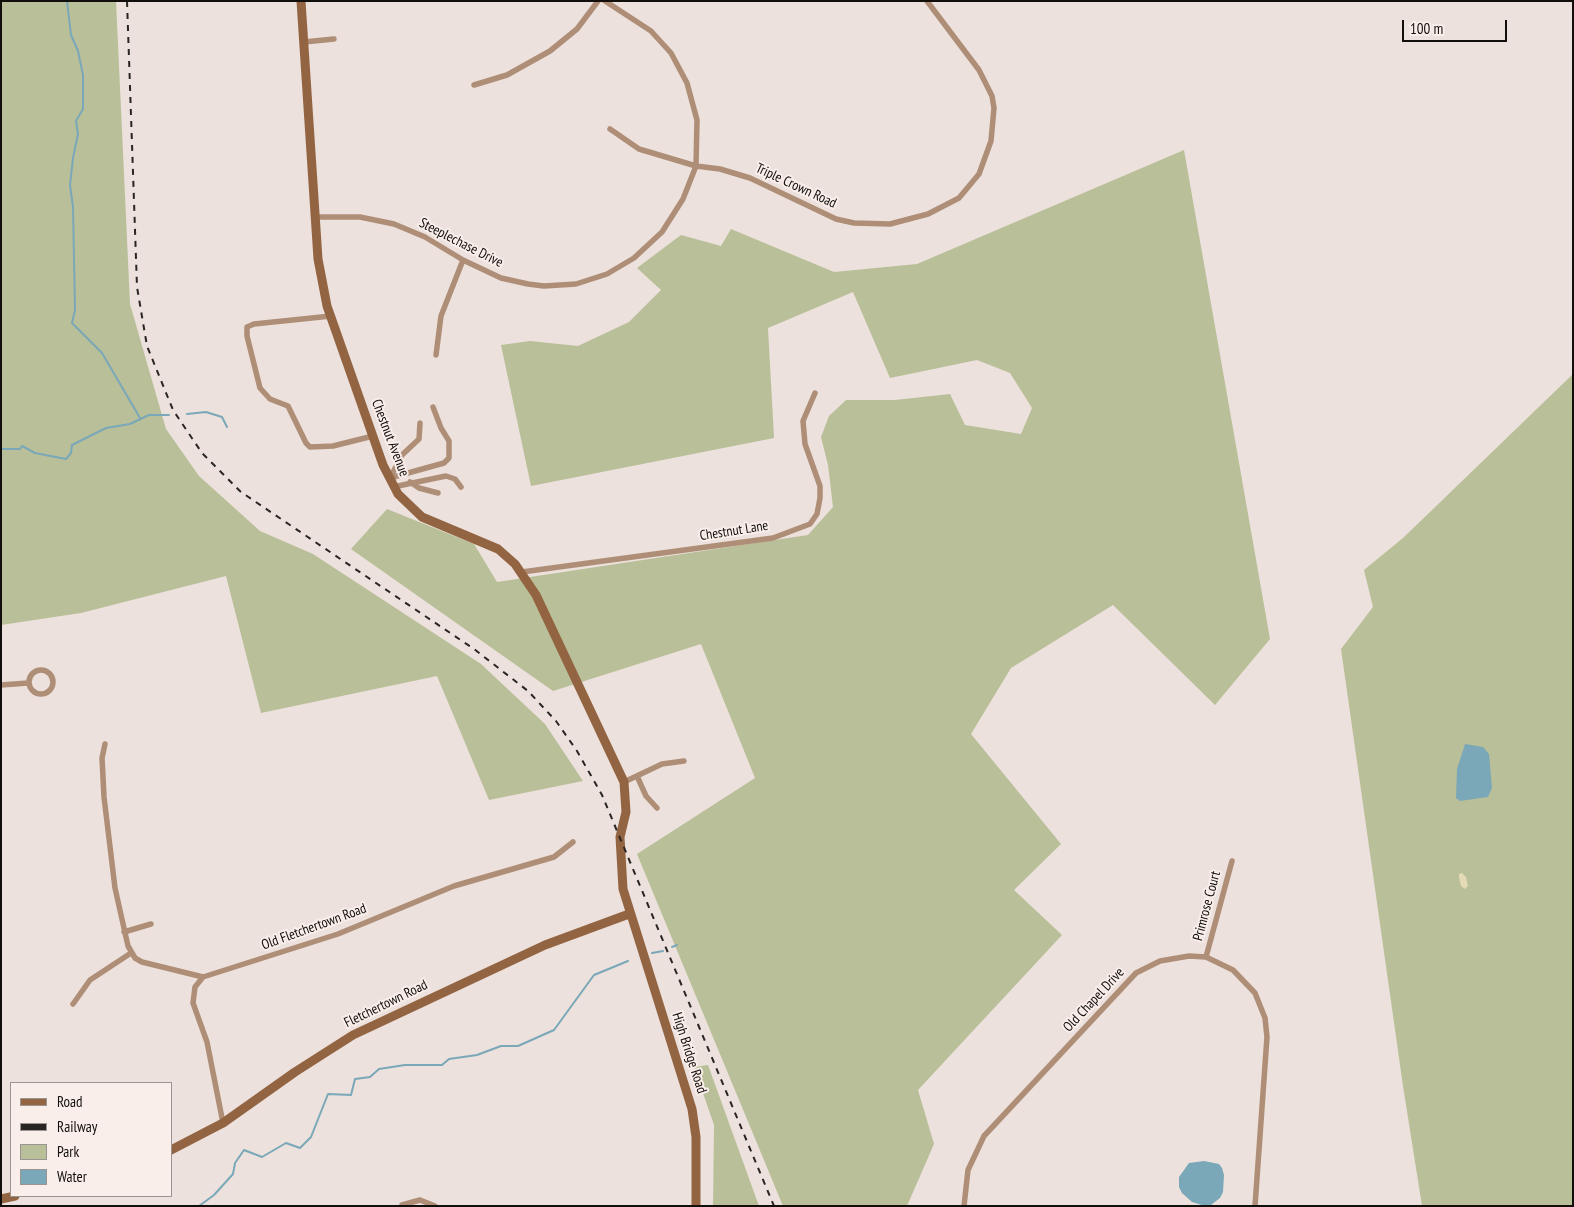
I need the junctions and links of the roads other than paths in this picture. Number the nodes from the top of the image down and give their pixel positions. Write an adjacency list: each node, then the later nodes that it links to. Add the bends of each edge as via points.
1 (300, 1): 6 (street, Chestnut Avenue)
2 (598, 1): 7 (street, via 577,29 550,51 507,75)
3 (605, 1): 9 (street, Steeplechase Drive, via 651,30 679,65 695,110)
4 (928, 1): 9 (street, Triple Crown Road, via 979,70 992,96 993,125 988,153 980,174 959,198 909,220 890,224 854,223 822,214 750,178)
5 (334, 39): 6 (street)
6 (304, 42): 10 (street, Chestnut Avenue)
7 (474, 85)
8 (610, 128): 9 (street, Triple Crown Road, via 639,150)
9 (696, 166): 11 (street, Steeplechase Drive, via 683,199 662,232 634,258 607,274 576,284 536,285 501,278)
10 (316, 217): 11 (street, Steeplechase Drive, via 360,217 389,222 425,237); 12 (street, Chestnut Avenue, via 319,269)
11 (463, 260): 13 (street, via 441,316)
12 (331, 316): 17 (street, Chestnut Avenue); 17 (street, via 247,327 260,388 270,399 288,406 310,447 333,446)
13 (436, 355)
14 (815, 393): 22 (street, Chestnut Lane, via 803,421 805,444 820,492 817,514 810,524 773,538)
15 (433, 407): 19 (street, via 449,441 449,458 444,463)
16 (420, 423): 19 (street, via 419,439 402,455)
17 (373, 436): 19 (street, Chestnut Avenue)
18 (410, 482): 19 (street); 20 (street, via 446,476 456,479); 21 (street)
19 (392, 483): 22 (street, Chestnut Avenue, via 404,502 422,516 498,550)
20 (462, 487)
21 (438, 493)
22 (522, 572): 28 (street, Chestnut Avenue, via 536,595)
23 (28, 683): 23 (street, via 34,693 41,695 48,692 54,682 48,672 41,670 33,672); 24 (street)
24 (1, 685)
25 (105, 744): 34 (street, via 102,758 104,797)
26 (684, 760): 27 (street, via 662,764)
27 (637, 776): 28 (street); 29 (street, via 646,796)
28 (624, 782): 32 (street, Chestnut Avenue, via 626,812 620,837 621,862)
29 (657, 808)
30 (573, 842): 37 (street, Old Fletchertown Road, via 554,857 454,886 338,934)
31 (1232, 861): 36 (street, Primrose Court)
32 (630, 914): 39 (street, Fletchertown Road, via 537,948 353,1035); 43 (street, High Bridge Road, via 692,1109 696,1137)
33 (151, 924): 34 (street)
34 (124, 932): 35 (street)
35 (131, 953): 37 (street, via 142,962); 38 (street, via 97,974 84,986)
36 (1206, 957): 44 (street, Old Chapel Drive, via 1180,957 1152,964 1136,973 1117,992 984,1136 968,1170); 45 (street, Old Chapel Drive, via 1224,964 1241,977 1255,993 1265,1018 1267,1038)
37 (203, 977): 39 (street, via 195,987 193,1004 207,1042)
38 (73, 1004)
39 (223, 1123): 40 (street, Fletchertown Road)
40 (172, 1149)
41 (402, 1205): 42 (street, via 420,1200)
42 (435, 1206)
43 (696, 1206)
44 (964, 1206)
45 (1255, 1206)

